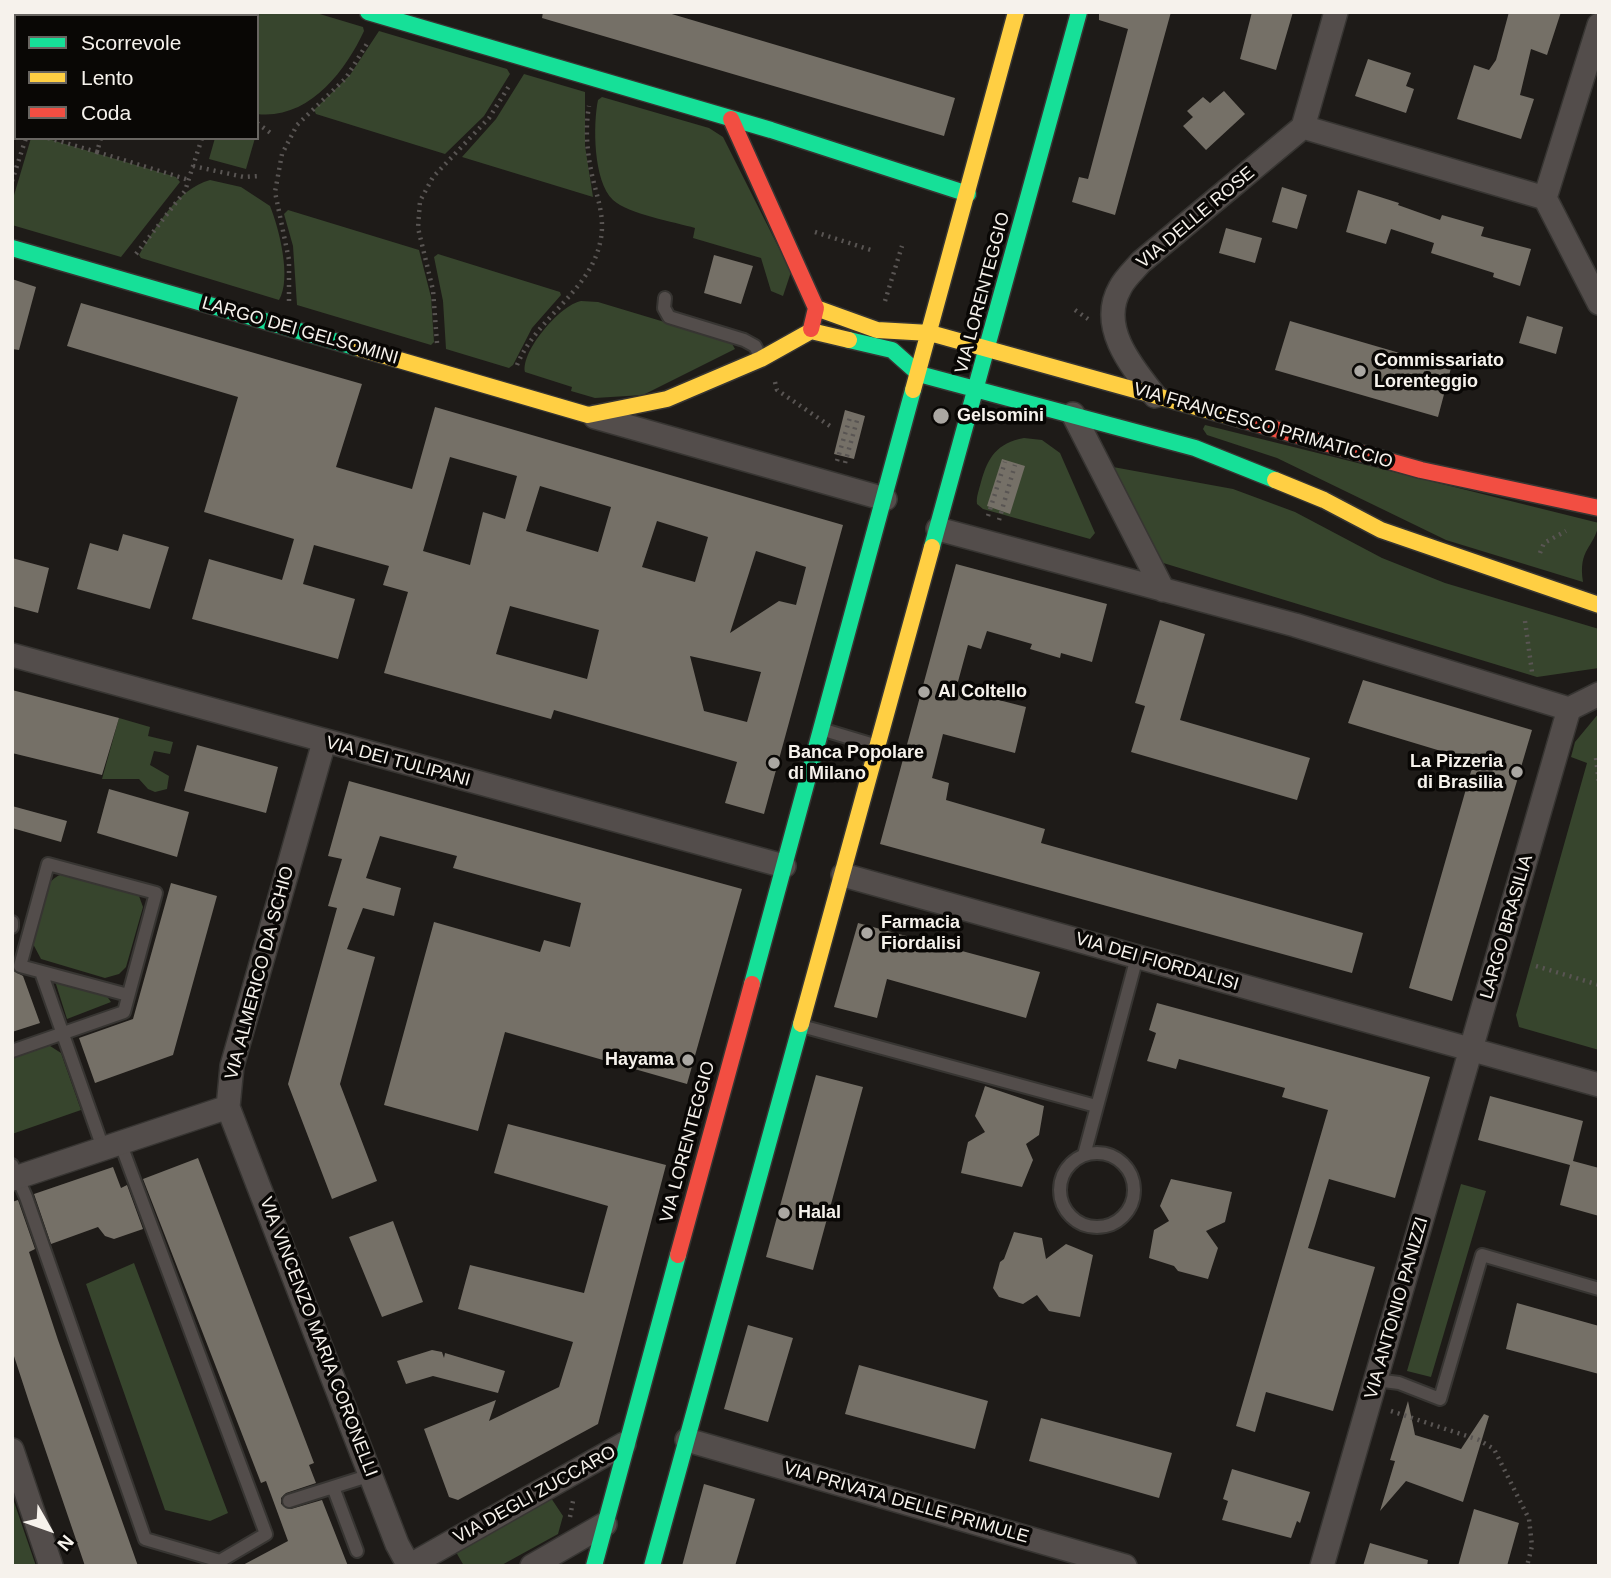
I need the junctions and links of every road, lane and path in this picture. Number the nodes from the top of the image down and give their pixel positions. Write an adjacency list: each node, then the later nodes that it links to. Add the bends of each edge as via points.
1 (368, 12): 9 (street)
2 (1016, 12): 22 (street, VIA LORENTEGGIO)
3 (1079, 12): 36 (street, VIA LORENTEGGIO)
4 (1336, 12): 11 (street)
5 (1599, 25): 23 (street)
6 (373, 32): 33 (path, via 346,78 297,125 281,160 275,192 289,260)
7 (516, 72): 37 (path, via 489,118 433,177 420,201 418,229 435,302)
8 (591, 95): 39 (path, via 586,135 601,208 600,246 582,282 535,332)
9 (731, 119): 22 (street); 32 (street)
10 (259, 124): 12 (path)
11 (1303, 127): 23 (street); 43 (street, VIA DELLE ROSE, via 1141,262 1117,294 1114,328 1122,349)
12 (272, 134)
13 (25, 140): 21 (path)
14 (55, 140): 17 (path)
15 (100, 140): 17 (path)
16 (201, 140): 18 (path)
17 (97, 152): 20 (path)
18 (193, 166): 19 (path); 20 (path)
19 (259, 176)
20 (189, 180): 28 (path)
21 (12, 181)
22 (968, 194): 35 (street, VIA LORENTEGGIO)
23 (1545, 198): 30 (street)
24 (812, 232): 27 (path)
25 (902, 246): 31 (path)
26 (12, 248): 47 (street, LARGO DEI GELSOMINI)
27 (874, 251)
28 (131, 262)
29 (665, 298): 38 (lane, via 670,317 744,340 755,346)
30 (1599, 303)
31 (883, 307)
32 (816, 308): 34 (street); 35 (street, via 877,330)
33 (288, 309)
34 (811, 331): 38 (street, LARGO DEI GELSOMINI); 40 (street, via 892,350)
35 (930, 333): 36 (street, VIA FRANCESCO PRIMATICCIO); 40 (street, VIA LORENTEGGIO)
36 (988, 349): 42 (street, VIA LORENTEGGIO); 43 (street, VIA FRANCESCO PRIMATICCIO)
37 (436, 351)
38 (761, 359): 47 (street, LARGO DEI GELSOMINI, via 667,399)
39 (514, 374)
40 (919, 374): 42 (street); 55 (street, VIA LORENTEGGIO)
41 (775, 377): 49 (path, via 776,390)
42 (977, 389): 46 (street); 60 (street, VIA LORENTEGGIO)
43 (1155, 396): 44 (street, VIA FRANCESCO PRIMATICCIO)
44 (1217, 412): 50 (street, via 1197,428); 56 (street, VIA FRANCESCO PRIMATICCIO, via 1421,470)
45 (851, 414): 52 (path)
46 (1073, 414): 50 (street); 62 (street)
47 (588, 415): 55 (street, LARGO DEI GELSOMINI)
48 (858, 417): 53 (path)
49 (830, 426)
50 (1195, 448): 64 (street, via 1324,500 1381,530)
51 (1006, 462): 57 (path)
52 (837, 463)
53 (844, 465)
54 (1015, 465): 58 (path)
55 (885, 499): 70 (street, VIA LORENTEGGIO)
56 (1599, 508)
57 (988, 516)
58 (999, 520)
59 (1575, 526): 61 (path, via 1544,543)
60 (938, 528): 62 (street); 72 (street, VIA LORENTEGGIO)
61 (1539, 555)
62 (1163, 590): 69 (street, via 1295,625)
63 (1599, 599): 64 (street)
64 (1599, 605)
65 (1525, 621): 67 (path)
66 (12, 655): 71 (street, VIA DEI TULIPANI)
67 (1532, 677)
68 (1599, 694): 69 (street)
69 (1569, 709): 87 (street, LARGO BRASILIA)
70 (822, 729): 72 (lane); 75 (street, VIA LORENTEGGIO)
71 (324, 742): 75 (street, VIA DEI TULIPANI); 91 (street, VIA ALMERICO DA SCHIO, via 232,1066)
72 (878, 746): 76 (street, VIA LORENTEGGIO)
73 (1598, 759): 74 (path)
74 (1599, 784)
75 (784, 866): 99 (street, VIA LORENTEGGIO)
76 (843, 874): 79 (street, VIA DEI FIORDALISI); 85 (street, VIA LORENTEGGIO)
77 (12, 922): 78 (lane)
78 (12, 927)
79 (1137, 957): 87 (street, VIA DEI FIORDALISI); 90 (lane)
80 (1536, 966): 83 (path)
81 (16, 969): 82 (lane); 84 (lane, via 48,864 156,894)
82 (41, 972): 84 (lane); 86 (lane)
83 (1599, 985)
84 (128, 995): 86 (lane, via 124,1012)
85 (801, 1026): 90 (lane); 98 (street, VIA LORENTEGGIO)
86 (63, 1034): 88 (lane); 92 (lane)
87 (1472, 1050): 89 (street); 96 (street, VIA ANTONIO PANIZZI)
88 (12, 1051)
89 (1599, 1085)
90 (1096, 1106): 93 (lane)
91 (229, 1107): 92 (street); 101 (street, VIA VINCENZO MARIA CORONELLI)
92 (111, 1145): 94 (street); 94 (lane, via 266,1534 220,1561 145,1539)
93 (1084, 1155): 93 (lane, via 1066,1168 1061,1178 1065,1210 1092,1227 1114,1223 1123,1217 1133,1197 1131,1175 1106,1154)
94 (14, 1174)
95 (1599, 1289): 96 (lane, via 1482,1255 1440,1399 1399,1383)
96 (1376, 1380): 112 (street, VIA ANTONIO PANIZZI)
97 (1391, 1410): 113 (path, via 1494,1449 1529,1519 1532,1546)
98 (687, 1440): 110 (street, VIA LORENTEGGIO); 111 (street, VIA PRIVATA DELLE PRIMULE)
99 (624, 1444): 104 (street, VIA LORENTEGGIO); 107 (street, VIA DEGLI ZUCCARO)
100 (12, 1450): 106 (street)
101 (371, 1475): 102 (lane); 107 (street, VIA VINCENZO MARIA CORONELLI)
102 (333, 1487): 103 (lane); 105 (lane)
103 (289, 1501)
104 (605, 1524): 108 (street); 109 (street, VIA LORENTEGGIO)
105 (357, 1551)
106 (51, 1566)
107 (409, 1566)
108 (532, 1566)
109 (594, 1566)
110 (652, 1566)
111 (1125, 1566)
112 (1322, 1566)
113 (1527, 1566)

